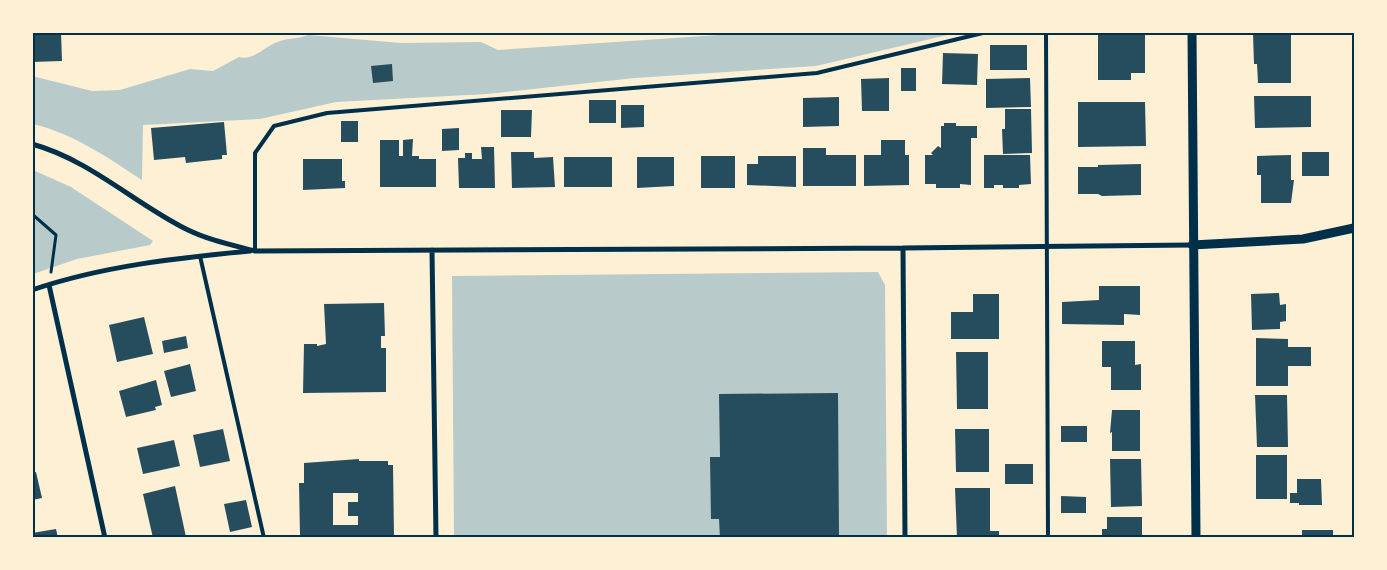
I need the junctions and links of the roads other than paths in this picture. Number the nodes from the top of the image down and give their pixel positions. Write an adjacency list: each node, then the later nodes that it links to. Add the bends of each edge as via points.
1 (987, 32): 10 (lane, via 817,73 327,113 274,126 255,153)
2 (1046, 32): 7 (lane)
3 (1192, 32): 6 (street)
4 (32, 144): 10 (street, via 90,170 185,229 208,239)
5 (1354, 228): 6 (street, via 1303,239)
6 (1192, 245): 7 (street); 19 (street)
7 (1046, 246): 8 (street); 18 (lane)
8 (903, 248): 9 (street); 17 (street)
9 (432, 250): 10 (street); 16 (street)
10 (256, 251): 11 (street)
11 (200, 256): 12 (street, via 105,270); 15 (lane)
12 (49, 285): 13 (street); 14 (street)
13 (32, 290)
14 (105, 538)
15 (264, 538)
16 (436, 538)
17 (904, 538)
18 (1048, 538)
19 (1196, 538)

